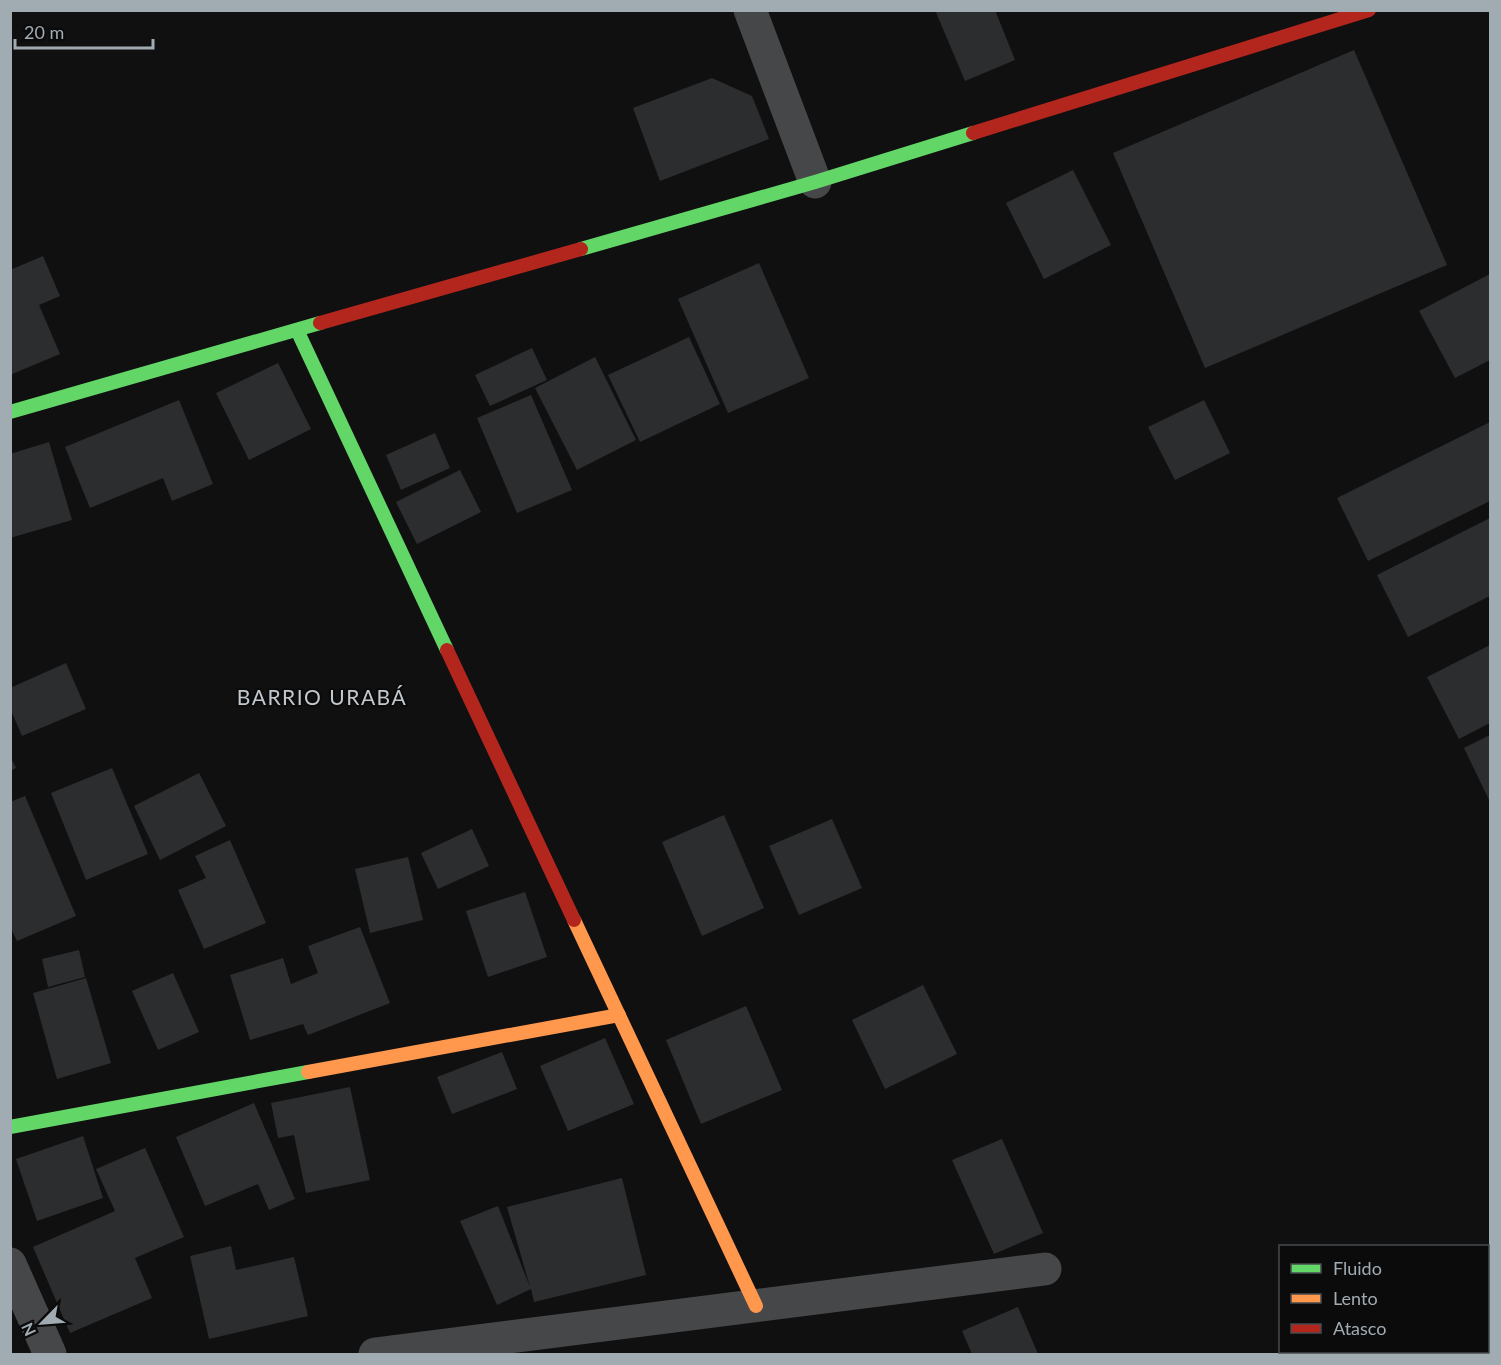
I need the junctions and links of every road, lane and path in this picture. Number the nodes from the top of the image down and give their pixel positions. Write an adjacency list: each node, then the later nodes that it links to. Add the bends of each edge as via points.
1 (750, 10): 3 (street)
2 (1370, 10): 3 (street)
3 (815, 182): 4 (street)
4 (297, 330): 5 (street); 6 (street)
5 (10, 412)
6 (619, 1015): 7 (street); 10 (street)
7 (10, 1128)
8 (10, 1263): 11 (street)
9 (1045, 1269): 10 (street)
10 (756, 1306): 12 (street)
11 (50, 1354)
12 (375, 1354)

